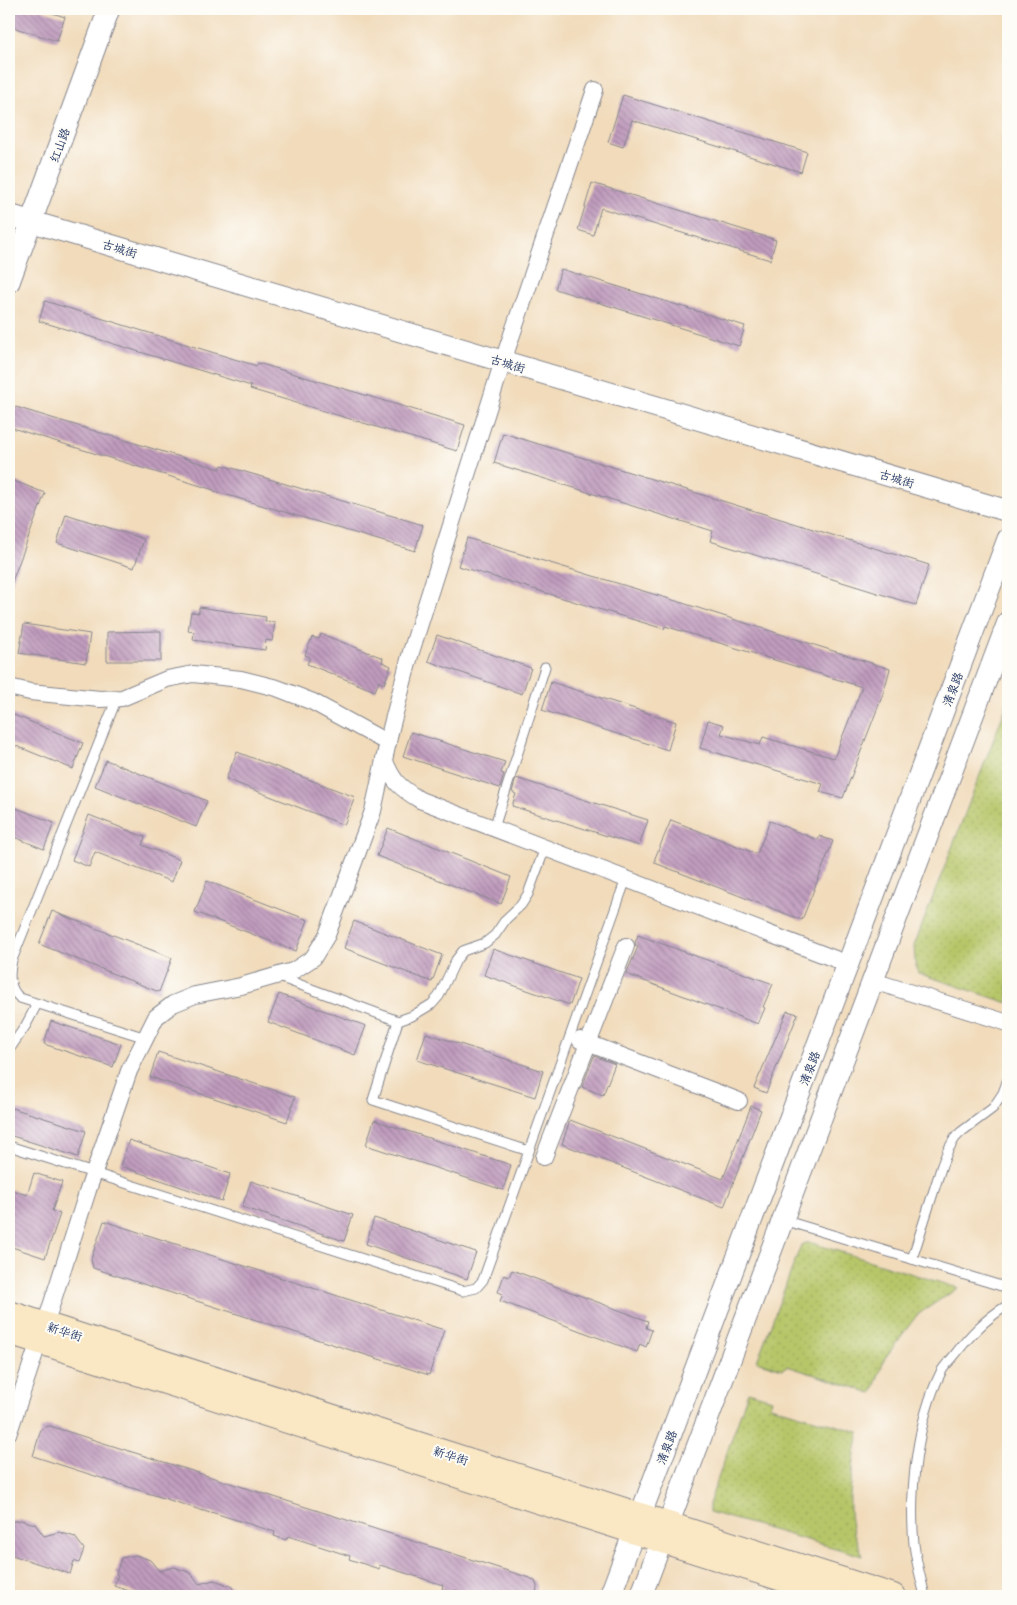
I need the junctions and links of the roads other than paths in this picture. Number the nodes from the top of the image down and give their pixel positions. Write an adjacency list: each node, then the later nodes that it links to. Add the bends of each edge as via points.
1 (109, 9): 4 (street, 红山路)
2 (595, 90): 6 (street)
3 (9, 215): 4 (street, 古城街)
4 (31, 221): 5 (street, 红山路); 6 (street, 古城街)
5 (9, 282)
6 (503, 361): 7 (street, 古城街); 13 (street, via 411,652)
7 (1008, 511)
8 (1008, 539): 19 (street, 清泉路)
9 (1008, 622): 21 (street)
10 (545, 666): 15 (lane)
11 (9, 687): 12 (street, via 30,692)
12 (117, 698): 13 (street, via 167,679 193,674 241,679 313,702); 22 (lane, via 12,960 9,973 16,995)
13 (388, 743): 14 (street)
14 (384, 759): 15 (street, via 391,776 405,791 420,800); 20 (street, via 373,811 327,935 312,958 293,971)
15 (494, 828): 16 (street)
16 (545, 848): 17 (street); 23 (lane, via 521,905 485,943 463,951 432,1004)
17 (626, 879): 19 (street); 31 (lane)
18 (626, 946): 26 (street)
19 (848, 964): 42 (street, 清泉路)
20 (276, 976): 23 (lane); 25 (street, via 195,994 173,1004 156,1017)
21 (873, 981): 24 (street); 34 (street)
22 (37, 1004): 25 (lane); 27 (lane)
23 (398, 1021): 31 (lane, via 373,1100)
24 (1008, 1023)
25 (146, 1038): 33 (street, via 129,1071)
26 (584, 1042): 29 (street); 32 (street)
27 (9, 1050)
28 (1008, 1079): 35 (lane, via 993,1108 961,1132 948,1150)
29 (739, 1101)
30 (9, 1146): 33 (lane)
31 (529, 1151): 33 (lane, via 483,1280 476,1288 463,1291)
32 (544, 1156)
33 (94, 1172): 40 (street)
34 (783, 1220): 35 (lane); 43 (street)
35 (912, 1259): 36 (lane)
36 (1008, 1288)
37 (1008, 1305): 48 (lane, via 990,1316 942,1370 928,1403 916,1463 913,1500 914,1543)
38 (9, 1313): 40 (main road, 新华街)
39 (9, 1332): 40 (main road, 新华街)
40 (42, 1333): 41 (street); 42 (main road, 新华街)
41 (9, 1432)
42 (637, 1524): 43 (main road, 新华街); 44 (street, 清泉路)
43 (665, 1533): 45 (street); 46 (main road, 新华街); 47 (main road, 新华街)
44 (610, 1596)
45 (641, 1596)
46 (835, 1596)
47 (893, 1596)
48 (925, 1596)

